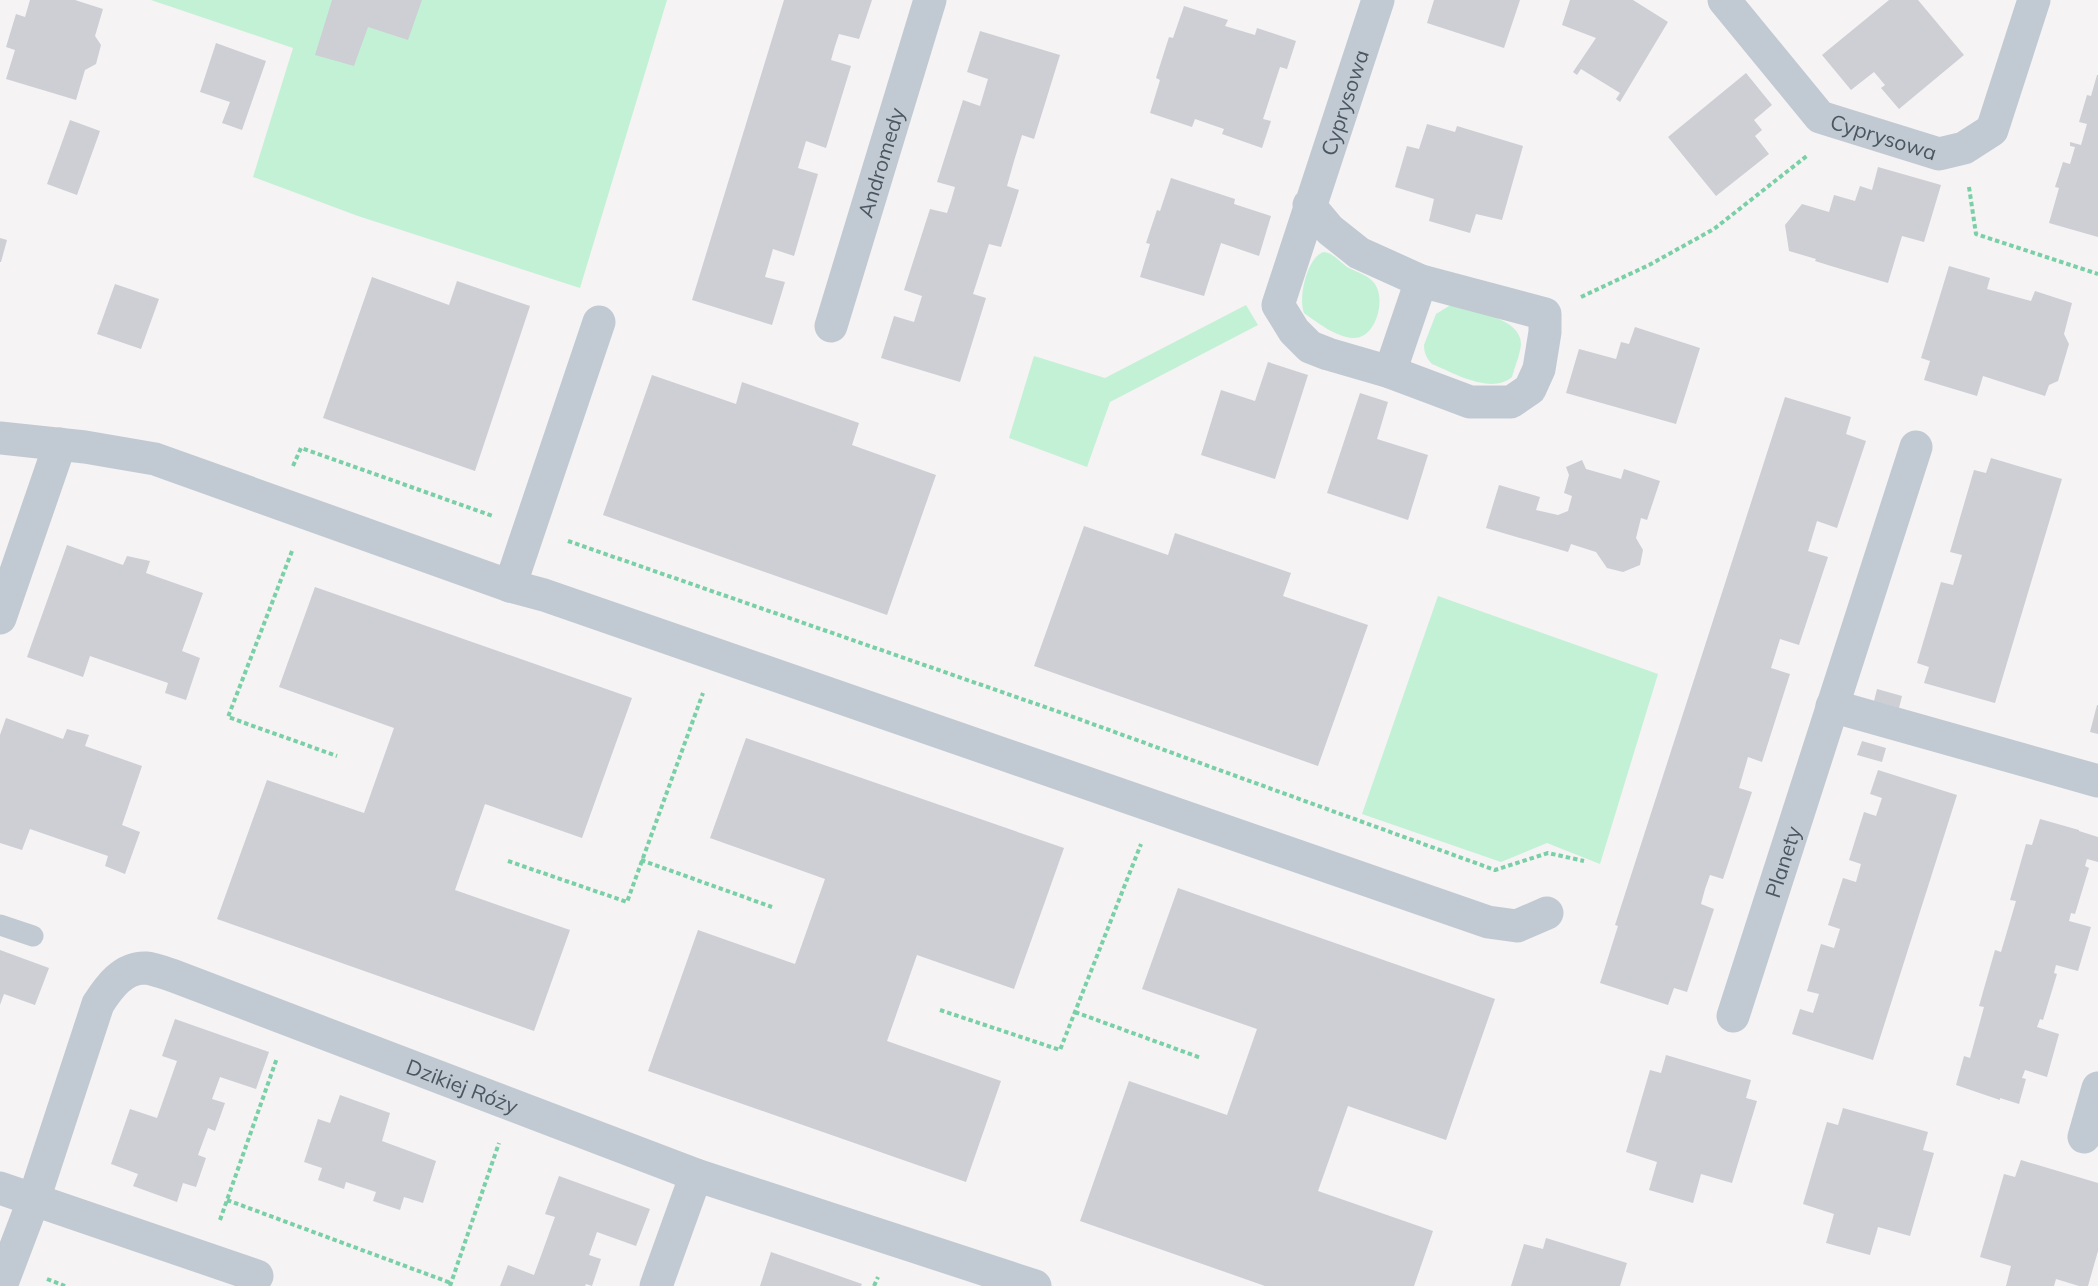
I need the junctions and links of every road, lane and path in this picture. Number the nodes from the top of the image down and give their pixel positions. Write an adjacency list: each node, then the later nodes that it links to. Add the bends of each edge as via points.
1 (930, 0): 12 (street, Andromedy)
2 (1378, 0): 7 (street, Cyprysowa)
3 (1724, 0): 5 (street, Cyprysowa, via 1820,117)
4 (2034, 0): 6 (street, Cyprysowa, via 1992,130)
5 (1833, 121): 6 (street, Cyprysowa, via 1939,154); 10 (path, via 1810,153 1714,229)
6 (1964, 148): 8 (path, via 1976,234)
7 (1310, 205): 9 (street, via 1330,230 1359,254); 13 (street, Cyprysowa, via 1278,304 1294,331 1310,346)
8 (2098, 273)
9 (1421, 281): 10 (street); 13 (street)
10 (1545, 314): 13 (street, Cyprysowa, via 1539,369 1530,389 1511,402 1470,402)
11 (599, 322): 18 (street)
12 (831, 326)
13 (1390, 372)
14 (0, 438): 15 (street)
15 (60, 444): 18 (street, via 155,459); 19 (street)
16 (1916, 447): 21 (street, Planety)
17 (294, 546): 22 (path, via 228,717)
18 (510, 586): 20 (street)
19 (0, 618)
20 (716, 655): 24 (street); 25 (path)
21 (1832, 706): 23 (street); 33 (street, Planety)
22 (338, 756)
23 (2098, 781)
24 (1155, 807): 28 (street, via 1488,922 1516,926); 32 (path)
25 (641, 860): 26 (path, via 627,902); 27 (path)
26 (508, 861)
27 (772, 907)
28 (1547, 913)
29 (0, 925): 30 (lane)
30 (33, 936)
31 (940, 1010): 32 (path, via 1060,1050)
32 (1075, 1012): 35 (path)
33 (1733, 1016)
34 (290, 1020): 37 (street, Dzikiej Róży); 41 (street, Dzikiej Róży, via 174,976 146,968 128,971 109,986 98,1004); 42 (path)
35 (1200, 1058)
36 (2098, 1088): 38 (street)
37 (512, 1105): 39 (street, Dzikiej Róży); 45 (path)
38 (2084, 1137)
39 (696, 1175): 47 (street); 48 (street, Dzikiej Róży)
40 (0, 1188): 41 (street)
41 (34, 1200): 43 (street); 46 (street, Dzikiej Róży)
42 (227, 1200): 43 (path); 45 (path)
43 (206, 1259): 44 (street)
44 (256, 1276)
45 (451, 1284)
46 (2, 1286)
47 (656, 1286)
48 (1035, 1286)

